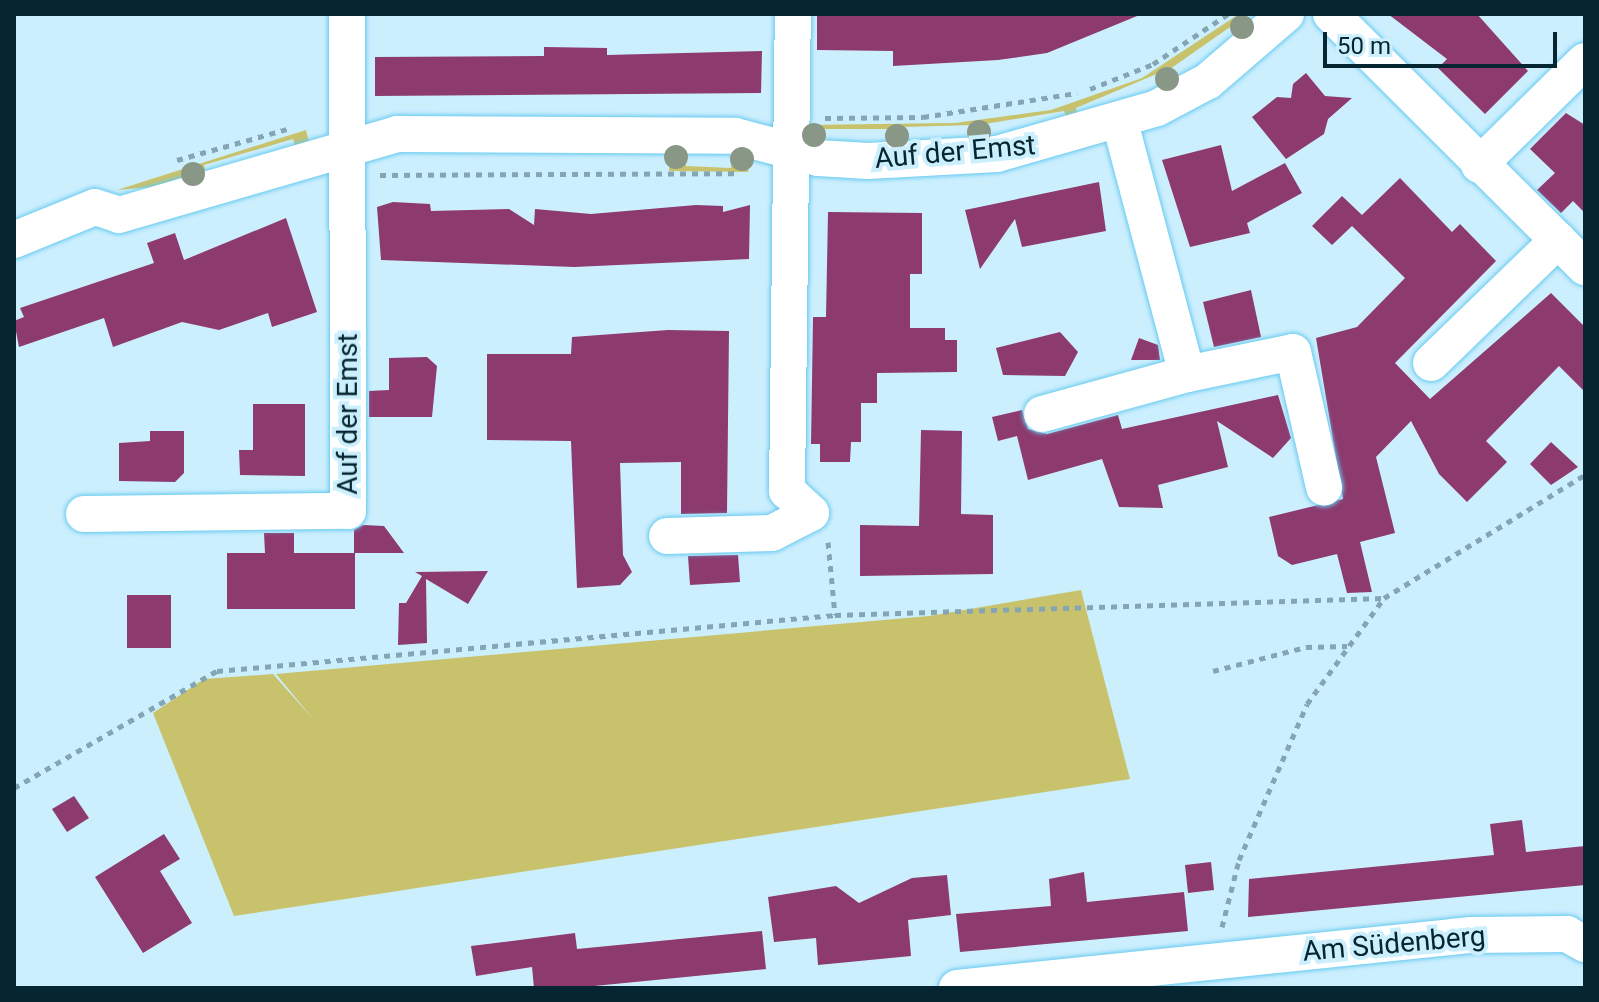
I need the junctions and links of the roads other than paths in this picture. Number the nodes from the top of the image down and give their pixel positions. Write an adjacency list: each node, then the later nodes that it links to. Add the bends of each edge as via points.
1 (347, 14): 8 (street)
2 (793, 14): 7 (street)
3 (1286, 14): 6 (street, Auf der Emst, via 1208,81)
4 (1331, 14): 9 (street)
5 (1585, 61): 9 (street)
6 (1120, 123): 7 (street, Auf der Emst, via 997,154 868,161); 14 (street)
7 (788, 135): 8 (street, Auf der Emst, via 397,134); 18 (street, via 787,491 811,513 772,533)
8 (348, 163): 10 (street, Auf der Emst, via 119,215 95,207); 17 (street, Auf der Emst, via 348,511)
9 (1479, 165): 11 (street)
10 (14, 240)
11 (1558, 240): 12 (street); 13 (street)
12 (1585, 267)
13 (1431, 363)
14 (1187, 374): 15 (street); 16 (street, via 1293,352)
15 (1042, 414)
16 (1324, 487)
17 (84, 514)
18 (667, 536)
19 (1585, 944): 20 (street, Am Südenberg, via 1567,934 1471,935)
20 (1208, 970): 21 (street, Am Südenberg)
21 (957, 988)

